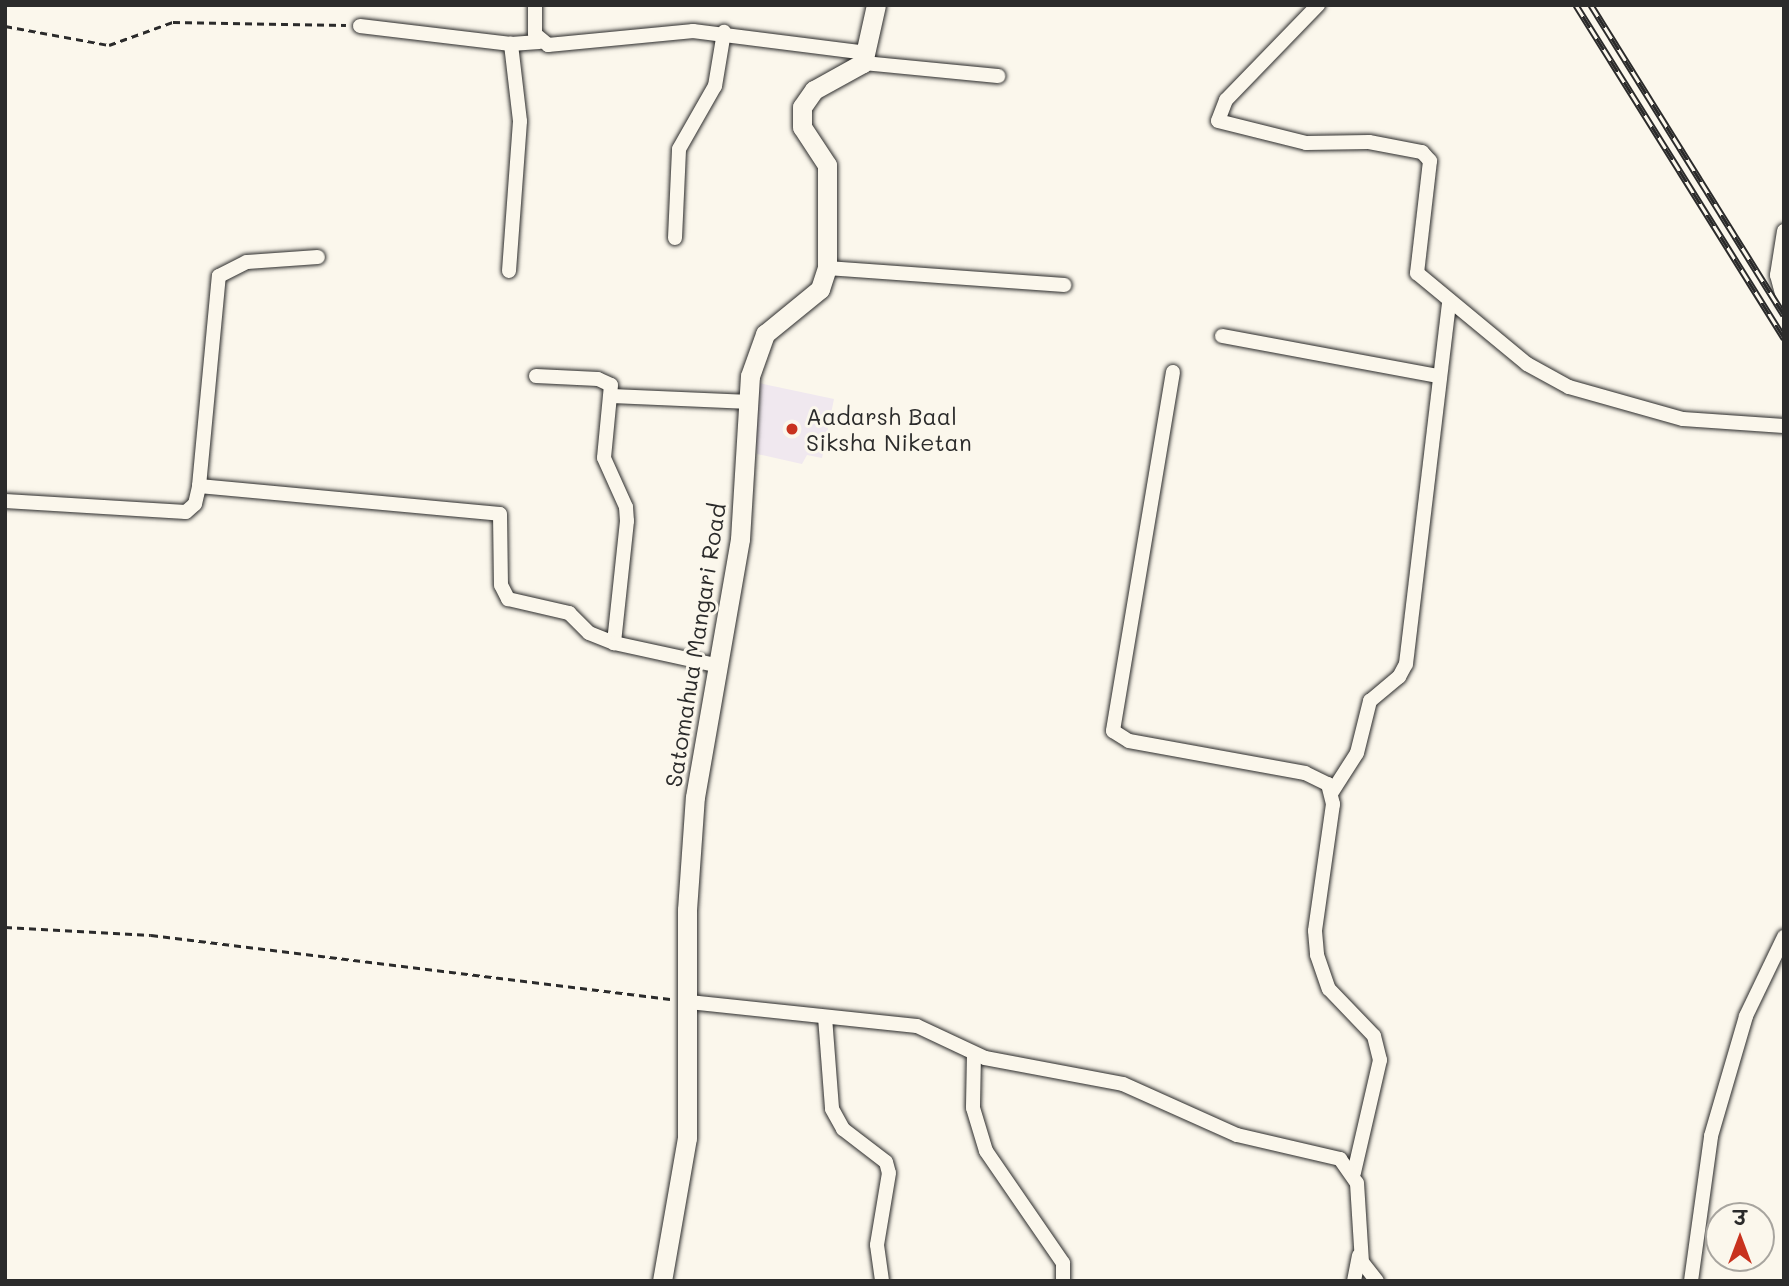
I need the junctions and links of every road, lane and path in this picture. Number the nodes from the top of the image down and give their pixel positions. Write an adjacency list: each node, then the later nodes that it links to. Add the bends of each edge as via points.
1 (535, 5): 7 (street)
2 (876, 5): 9 (street)
3 (1318, 5): 17 (street, via 1226,100 1218,121 1306,143 1369,142 1428,157 1415,266 1422,280)
4 (5, 26): 5 (path, via 110,45 173,22)
5 (360, 26): 8 (street)
6 (723, 32): 7 (street, via 670,32 559,45); 9 (street); 12 (street, via 715,86 679,149)
7 (539, 42): 8 (street)
8 (511, 44): 15 (street, via 520,121)
9 (865, 58): 10 (street); 14 (street, via 814,90 802,107 802,127 827,165)
10 (998, 76)
11 (1784, 231): 18 (street, via 1777,275)
12 (675, 239)
13 (318, 257): 26 (street, via 247,262 219,276)
14 (827, 268): 16 (street); 24 (street, Satomahua Mangari Road, via 820,289 765,334 754,353)
15 (509, 271)
16 (1064, 285)
17 (1449, 300): 22 (street); 25 (street, via 1527,364 1569,387 1683,419)
18 (1784, 301)
19 (1222, 336): 22 (street)
20 (1173, 372): 30 (street, via 1113,731 1129,741 1320,778)
21 (536, 376): 23 (street, via 598,379 611,385)
22 (1438, 376): 30 (street, via 1406,664 1399,677 1370,701 1357,753)
23 (613, 396): 24 (street); 28 (street, via 604,458 626,508 627,522)
24 (749, 402): 29 (street, Satomahua Mangari Road, via 740,539)
25 (1784, 426)
26 (199, 486): 27 (street, via 195,504 186,512); 28 (street, via 500,514 504,596 569,613 589,633)
27 (5, 501)
28 (614, 643): 29 (street)
29 (715, 665): 33 (street, Satomahua Mangari Road, via 694,810 687,910)
30 (1332, 792): 36 (street, via 1315,931 1317,955 1328,989 1374,1036 1380,1060)
31 (5, 927): 33 (path, via 138,933)
32 (1784, 937): 43 (street, via 1746,1016 1711,1136)
33 (689, 1002): 34 (street); 38 (street, Satomahua Mangari Road, via 687,1138)
34 (825, 1017): 35 (street, via 917,1026); 39 (street, via 832,1110 843,1129 886,1163 889,1173 877,1245)
35 (974, 1054): 36 (street, via 1123,1084 1237,1135 1340,1159); 40 (street, via 973,1108 986,1151 1063,1263)
36 (1354, 1173): 37 (street)
37 (1359, 1252): 41 (street); 42 (street, via 1366,1271)
38 (662, 1281)
39 (882, 1281)
40 (1063, 1281)
41 (1354, 1281)
42 (1377, 1281)
43 (1691, 1281)

